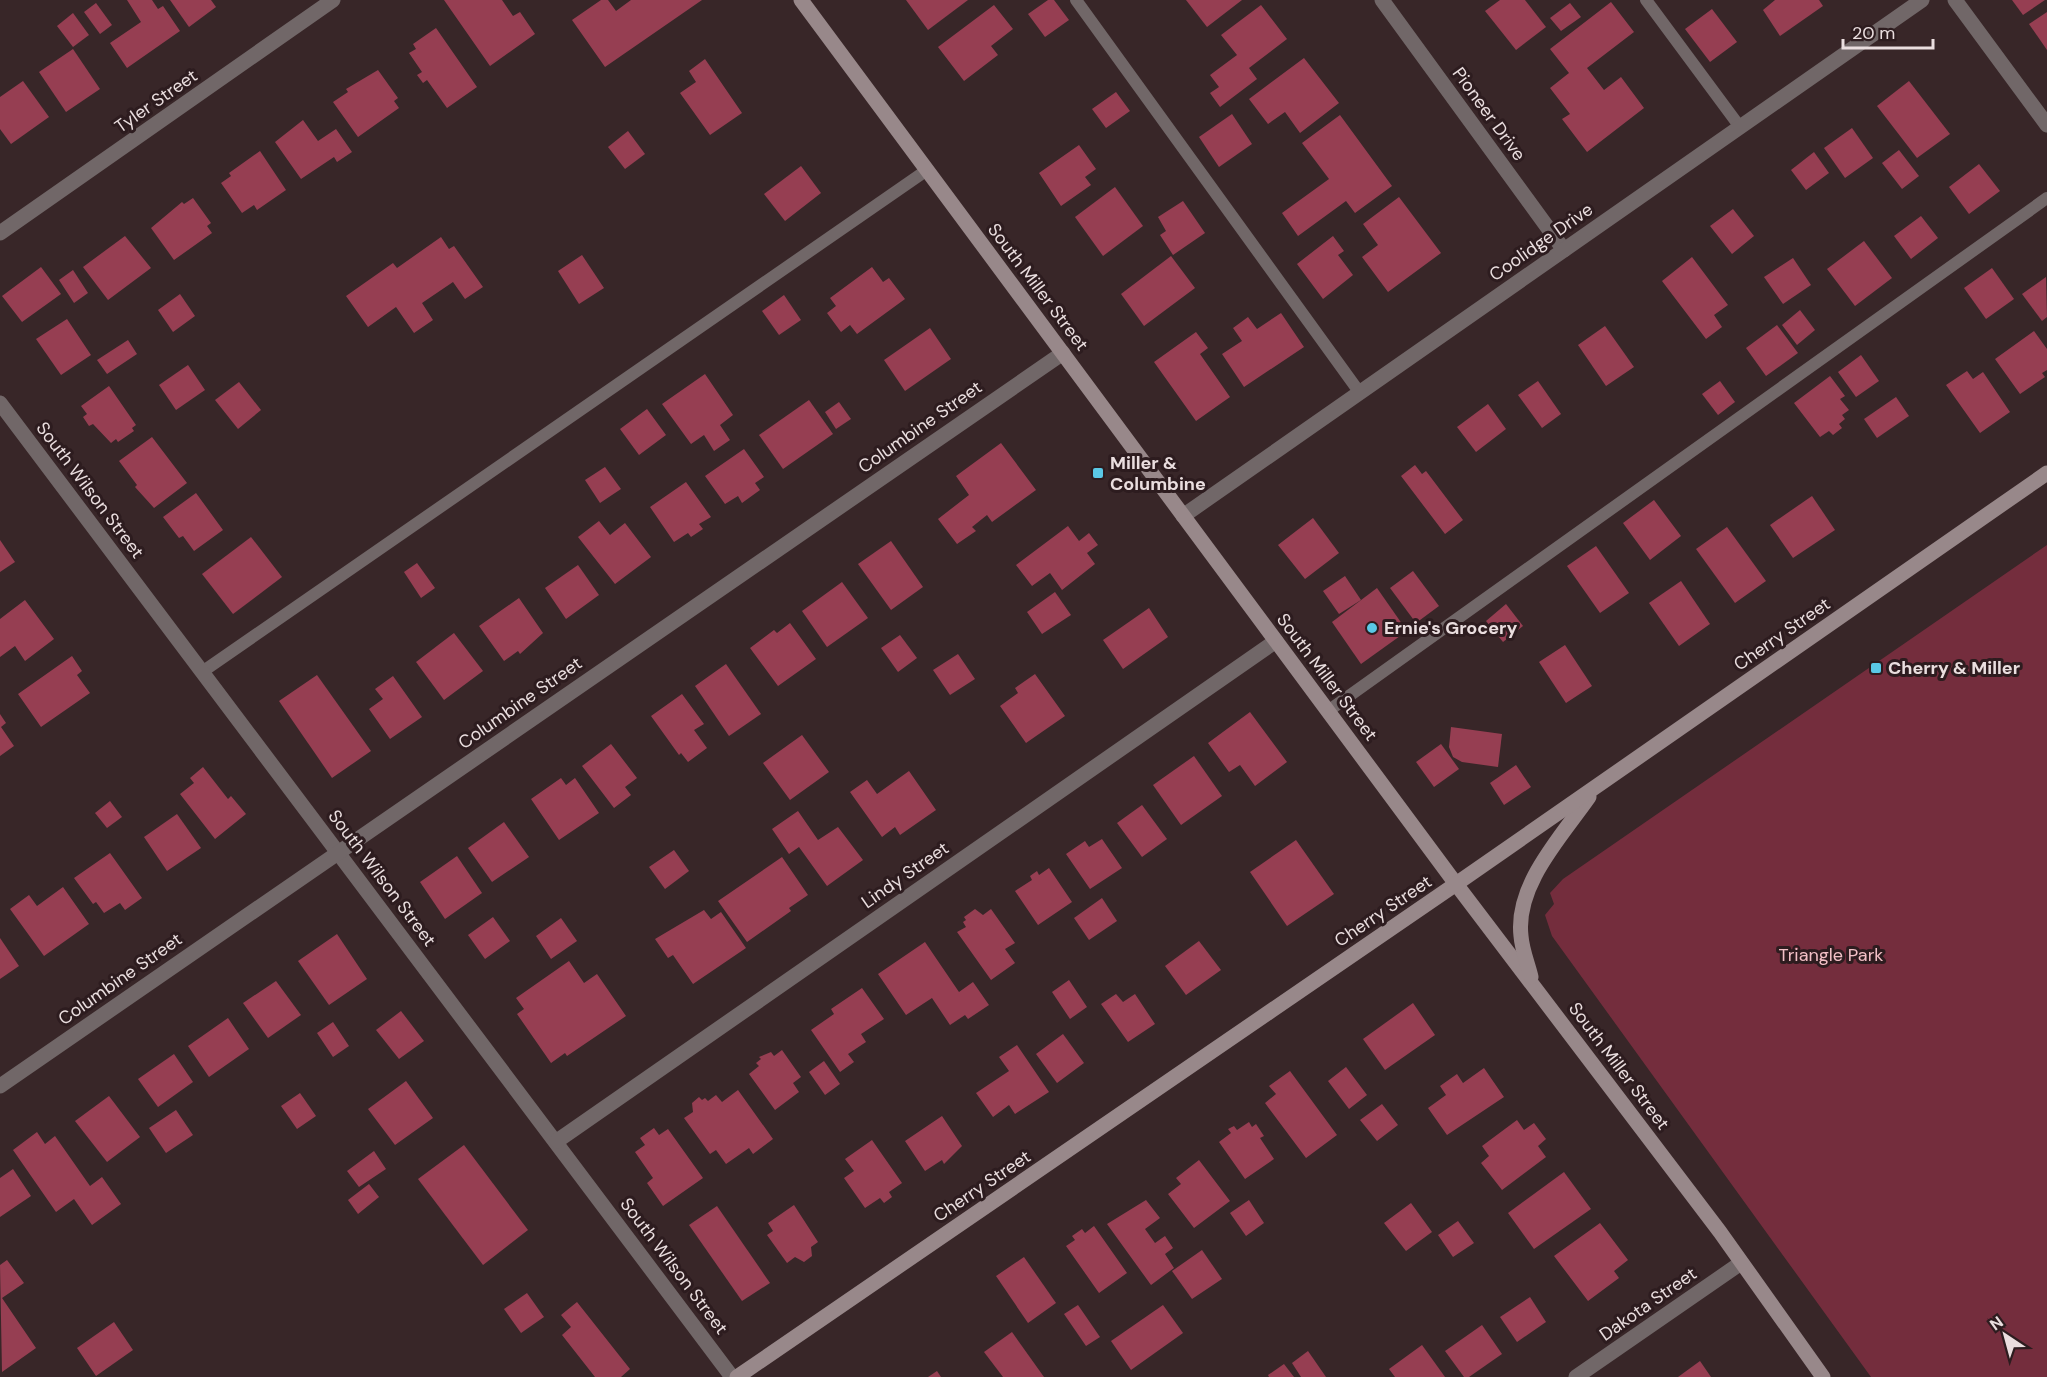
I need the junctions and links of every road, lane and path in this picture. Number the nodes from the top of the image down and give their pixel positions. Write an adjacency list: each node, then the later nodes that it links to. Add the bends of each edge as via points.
1 (333, 0): 12 (street, Tyler Street)
2 (801, 0): 10 (main road, South Miller Street)
3 (1076, 0): 15 (lane)
4 (1382, 0): 13 (street, Pioneer Drive)
5 (1646, 0): 9 (lane)
6 (1922, 0): 9 (street, Coolidge Drive)
7 (1955, 0): 8 (street)
8 (2047, 124)
9 (1740, 127): 13 (street, Coolidge Drive)
10 (927, 170): 14 (main road, South Miller Street); 20 (lane)
11 (2047, 198): 21 (lane)
12 (0, 233)
13 (1564, 250): 15 (street, Coolidge Drive)
14 (1063, 353): 18 (main road, South Miller Street); 23 (street, Columbine Street)
15 (1360, 393): 18 (street, Coolidge Drive)
16 (0, 403): 20 (street, South Wilson Street)
17 (2047, 473): 22 (main road, Cherry Street)
18 (1184, 516): 19 (main road, South Miller Street)
19 (1276, 641): 21 (main road, South Miller Street); 27 (street, Lindy Street)
20 (202, 672): 23 (street, South Wilson Street)
21 (1328, 711): 24 (main road, South Miller Street)
22 (1596, 787): 24 (main road, Cherry Street); 25 (main road, via 1533,879 1521,909 1521,937)
23 (338, 852): 26 (street, Columbine Street); 27 (street, South Wilson Street)
24 (1456, 884): 25 (main road, South Miller Street); 30 (main road, Cherry Street)
25 (1534, 986): 28 (main road, South Miller Street)
26 (0, 1086)
27 (556, 1141): 29 (street, South Wilson Street)
28 (1741, 1263): 31 (street, Dakota Street); 32 (main road, South Miller Street)
29 (732, 1377)
30 (737, 1377)
31 (1576, 1377)
32 (1823, 1377)

